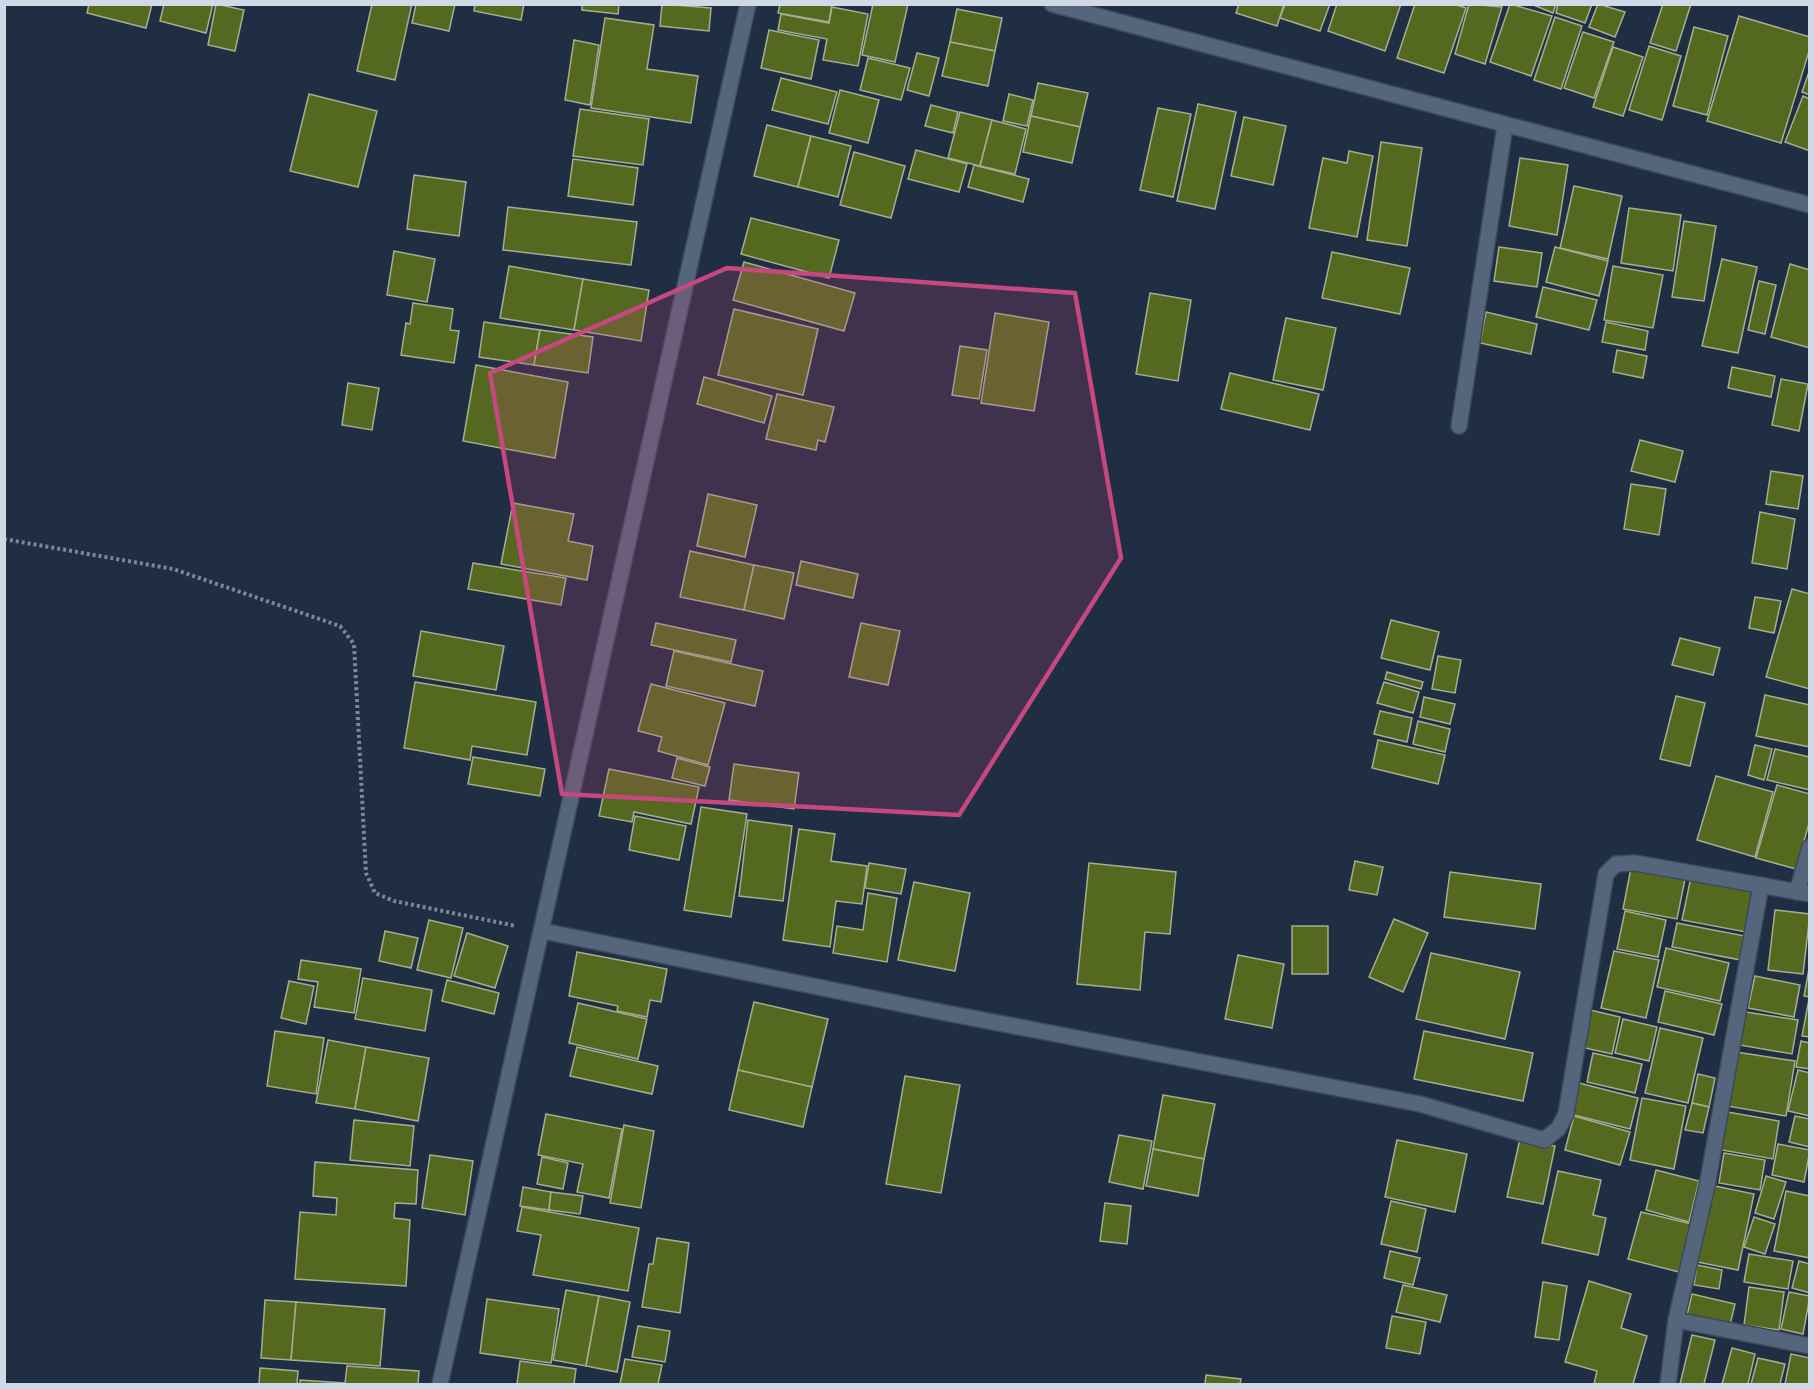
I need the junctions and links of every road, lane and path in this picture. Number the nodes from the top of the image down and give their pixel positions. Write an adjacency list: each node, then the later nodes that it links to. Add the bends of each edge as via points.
1 (747, 4): 10 (street, via 659,389)
2 (1052, 4): 3 (street)
3 (1505, 126): 4 (street); 5 (street)
4 (1809, 205)
5 (1459, 426)
6 (4, 539): 10 (path, via 173,569 340,626 354,644 366,873 375,892 394,901)
7 (1809, 847): 9 (street)
8 (1761, 885): 9 (street); 10 (street, via 1635,863 1616,864 1606,874 1566,1114 1558,1130 1544,1140 1420,1104); 11 (street, via 1707,1186)
9 (1803, 893)
10 (543, 931): 13 (street)
11 (1676, 1320): 12 (street); 14 (street)
12 (1809, 1346)
13 (440, 1384)
14 (1668, 1384)

